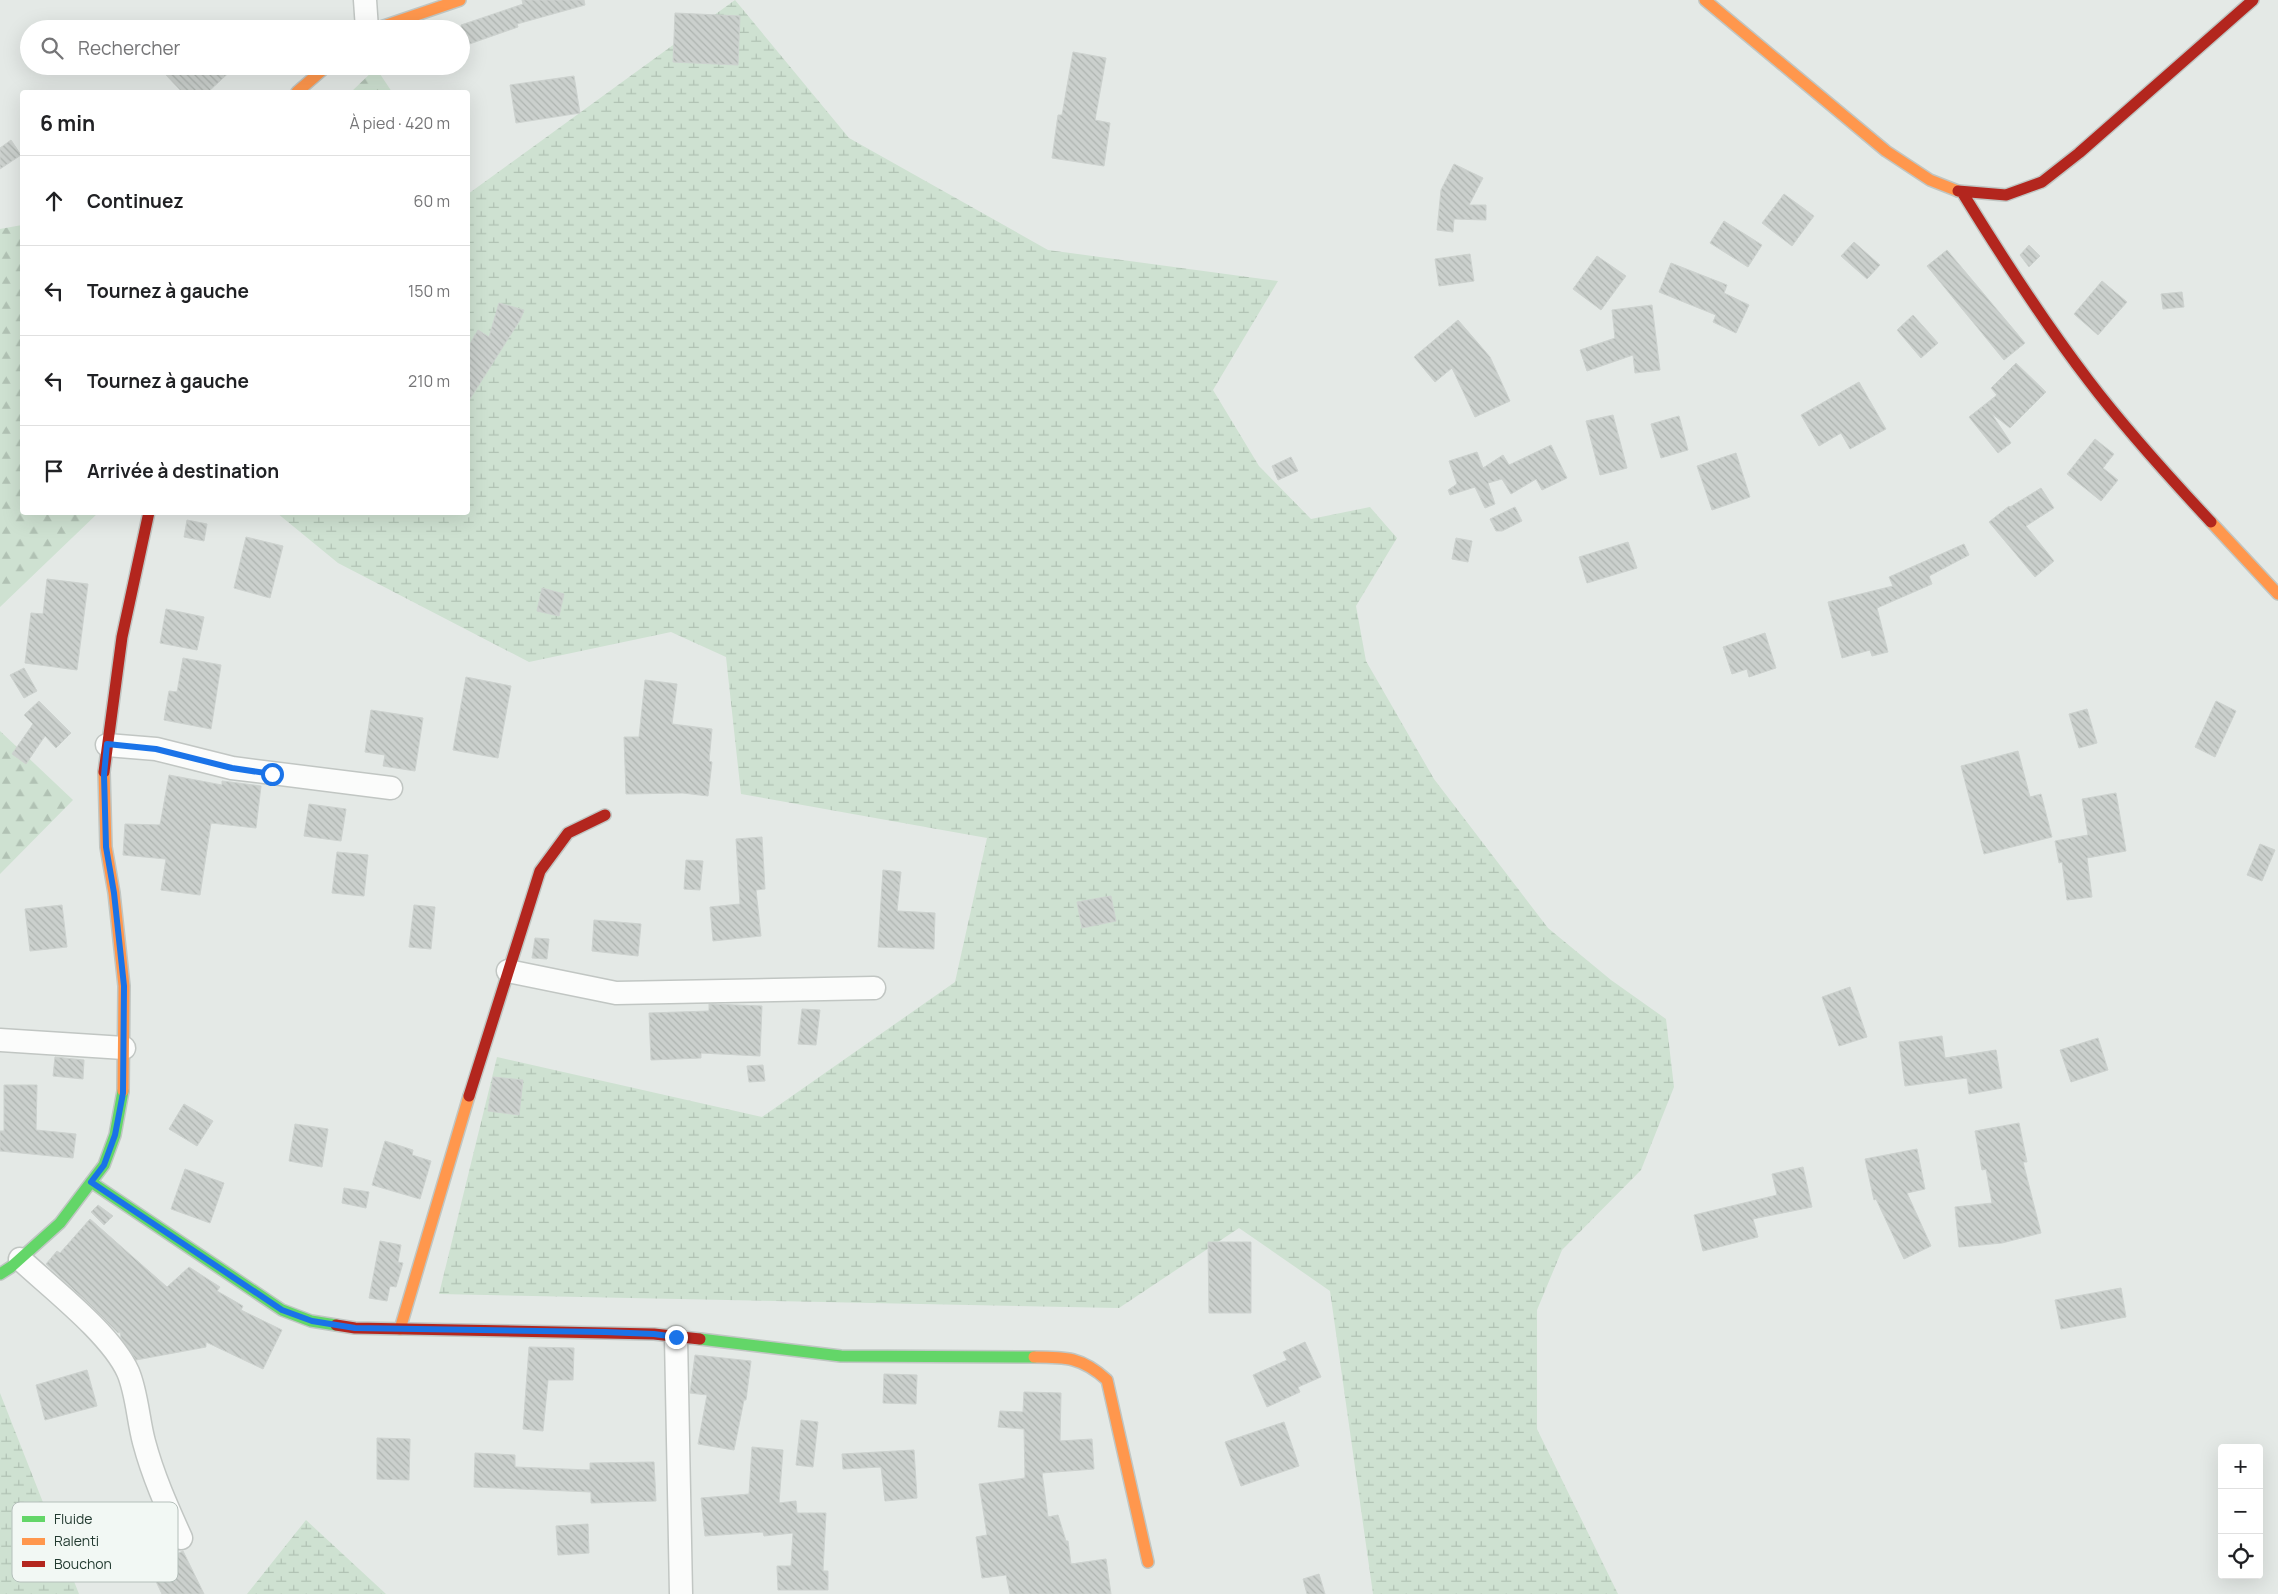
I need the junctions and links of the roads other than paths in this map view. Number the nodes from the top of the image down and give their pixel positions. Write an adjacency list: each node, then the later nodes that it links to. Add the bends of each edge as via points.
1 (365, 0): 5 (street)
2 (460, 0): 6 (street)
3 (1705, 0): 9 (street, via 1886,151 1930,180)
4 (2253, 0): 9 (street, via 2042,182 2006,195)
5 (366, 20)
6 (401, 20)
7 (317, 75): 8 (street)
8 (299, 90)
9 (1962, 192): 11 (street, via 2052,332 2136,440)
10 (147, 515): 12 (street, via 122,637)
11 (2278, 594)
12 (107, 744): 13 (street, via 156,749 232,768); 18 (street, via 104,775 106,847 124,986)
13 (391, 788)
14 (604, 815): 15 (street, via 568,833 540,871)
15 (508, 971): 16 (street, via 616,993); 22 (street)
16 (874, 988)
17 (0, 1040): 18 (street)
18 (124, 1048): 19 (street, via 123,1093 115,1135 104,1165)
19 (91, 1182): 20 (street, via 60,1223); 22 (street, via 282,1310 312,1321 355,1328)
20 (20, 1259): 21 (street); 24 (street, via 104,1337 120,1359 128,1373 144,1443)
21 (0, 1274)
22 (400, 1329): 23 (street, via 605,1332)
23 (676, 1337): 27 (street, via 841,1356 1067,1357 1094,1368 1107,1380); 28 (street)
24 (165, 1502)
25 (178, 1531): 26 (street)
26 (181, 1538)
27 (1148, 1562)
28 (681, 1594)

